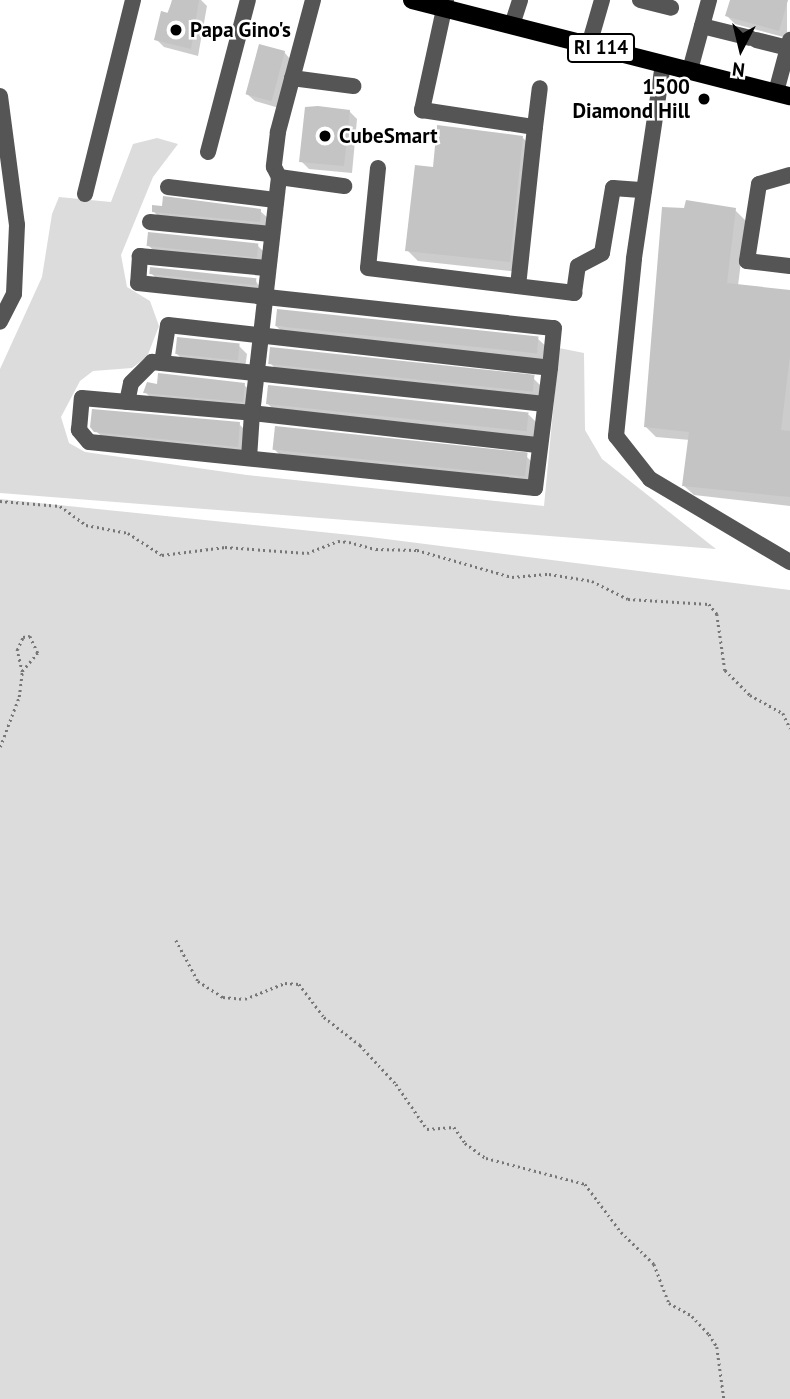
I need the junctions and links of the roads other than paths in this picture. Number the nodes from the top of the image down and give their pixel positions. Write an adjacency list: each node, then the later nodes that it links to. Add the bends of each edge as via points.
1 (133, 0): 30 (lane)
2 (248, 0): 23 (lane)
3 (313, 0): 17 (lane)
4 (412, 0): 9 (main road, RI 114)
5 (520, 0): 11 (lane)
6 (601, 0): 14 (lane)
7 (640, 0): 10 (lane)
8 (709, 0): 12 (lane)
9 (445, 4): 11 (main road, RI 114); 22 (lane, via 422,110)
10 (671, 8)
11 (512, 25): 14 (main road, RI 114)
12 (702, 26): 13 (lane); 16 (lane)
13 (789, 44): 20 (lane)
14 (589, 45): 15 (main road, RI 114)
15 (663, 64): 16 (main road, RI 114); 29 (lane)
16 (690, 70): 20 (main road, RI 114)
17 (292, 78): 18 (lane); 26 (lane, via 278,132 274,167)
18 (353, 86)
19 (540, 88): 22 (lane)
20 (783, 94)
21 (0, 96): 38 (lane, via 17,225 14,294)
22 (536, 127): 36 (lane)
23 (208, 152)
24 (378, 168): 36 (lane, via 368,268)
25 (790, 175): 34 (lane, via 758,184 747,261)
26 (278, 177): 27 (lane); 31 (lane)
27 (344, 186)
28 (168, 187): 31 (lane)
29 (644, 190): 36 (lane, via 613,188 602,253 578,266 574,293); 48 (lane, via 616,436 650,479)
30 (85, 194)
31 (275, 200): 33 (lane)
32 (150, 222): 33 (lane)
33 (270, 234): 35 (lane)
34 (790, 266)
35 (266, 268): 37 (lane); 37 (lane, via 140,256 138,283)
36 (518, 286)
37 (265, 296): 39 (lane); 41 (lane, via 554,328)
38 (0, 322)
39 (259, 338): 40 (lane, via 167,325); 41 (lane); 42 (lane)
40 (162, 363): 42 (lane); 43 (lane, via 152,362 131,383)
41 (550, 368): 44 (lane)
42 (254, 375): 44 (lane); 45 (lane)
43 (127, 402): 45 (lane); 47 (lane, via 82,398 79,430 89,442)
44 (545, 404): 46 (lane)
45 (252, 413): 46 (lane); 47 (lane)
46 (539, 445): 47 (lane, via 535,488)
47 (249, 458)
48 (790, 562)

